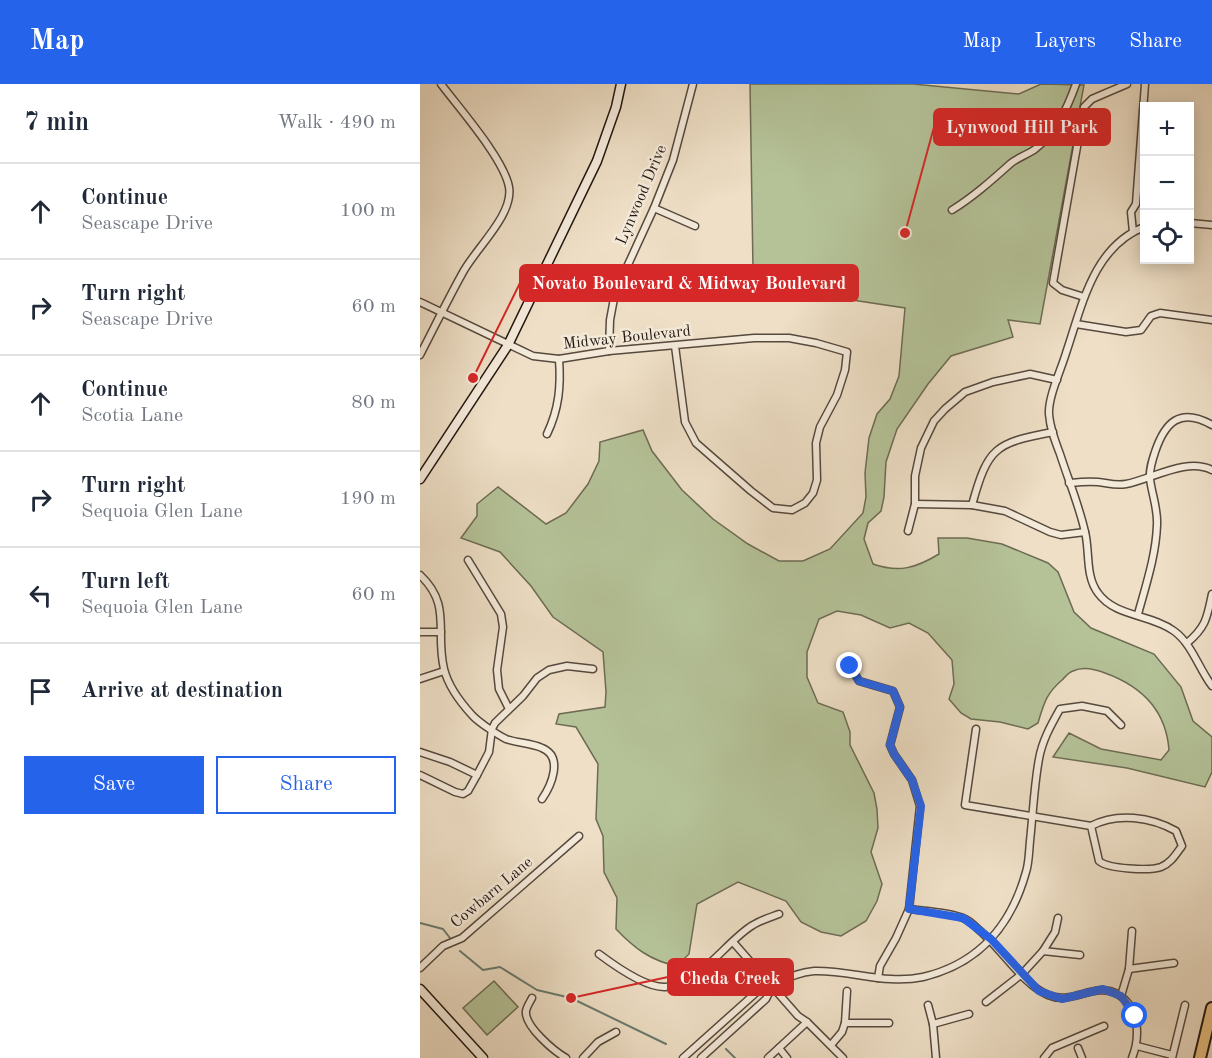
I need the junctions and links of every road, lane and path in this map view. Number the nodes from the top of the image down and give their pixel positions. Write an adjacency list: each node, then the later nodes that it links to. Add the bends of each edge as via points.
1 (441, 84): 16 (street, via 498,160 509,188 505,208)
2 (621, 84): 19 (main road, via 597,161)
3 (693, 84): 7 (street, Lynwood Drive, via 673,160)
4 (1076, 84): 8 (street, via 1054,129 1034,150 1012,162)
5 (1126, 84): 14 (street, via 1092,99 1084,107 1053,283 1062,291)
6 (1146, 84): 13 (street, via 1136,204 1131,212)
7 (654, 208): 11 (street); 21 (street, Lynwood Drive, via 615,293)
8 (952, 210)
9 (1194, 223): 10 (street)
10 (1212, 225)
11 (695, 226)
12 (1140, 229): 13 (street)
13 (1133, 232): 14 (street, via 1109,251)
14 (1084, 297): 18 (street)
15 (420, 302): 16 (street, Midway Boulevard)
16 (442, 312): 19 (street, Midway Boulevard); 22 (street)
17 (1212, 320): 18 (street, via 1160,312 1151,316 1141,330 1126,332)
18 (1076, 324): 24 (street)
19 (508, 345): 23 (street, Midway Boulevard, via 533,357); 30 (main road)
20 (675, 346): 20 (street, Midway Boulevard, via 685,422 696,443 774,508 792,510 805,503 817,480 816,443 820,427 837,395 847,352 789,338); 21 (street, Midway Boulevard)
21 (609, 351): 23 (street, Midway Boulevard)
22 (420, 355)
23 (559, 358): 27 (street, via 561,386)
24 (1057, 380): 26 (street, via 1049,413); 32 (street, via 1030,374 993,382 954,400 934,421 921,448)
25 (1212, 424): 29 (street, via 1190,417 1169,424 1161,435)
26 (1053, 432): 31 (street); 33 (street, via 1003,445 986,464)
27 (547, 434)
28 (1212, 470): 29 (street, via 1187,466)
29 (1150, 478): 31 (street, via 1123,485); 39 (street, via 1157,525 1154,557)
30 (420, 479)
31 (1069, 483): 35 (street)
32 (915, 504): 33 (street); 34 (street)
33 (972, 505): 35 (street, via 1005,511 1061,535)
34 (908, 531)
35 (1085, 532): 39 (street, via 1096,591 1109,604)
36 (468, 560): 48 (street, via 501,614 497,670 499,689)
37 (420, 574): 41 (street, via 436,593)
38 (1212, 594): 42 (street, via 1206,622)
39 (1138, 615): 42 (street, via 1164,624)
40 (420, 632): 41 (street)
41 (441, 632): 45 (street)
42 (1187, 643): 47 (street)
43 (850, 666): 59 (street, via 859,681 893,691 900,707 890,745 912,780 921,806)
44 (593, 669): 48 (street, via 567,666 549,670)
45 (444, 672): 46 (street); 50 (street, via 474,717)
46 (420, 679)
47 (1212, 686)
48 (509, 709): 50 (street)
49 (1121, 725): 56 (street, via 1107,711 1082,706 1060,709 1039,757)
50 (492, 729): 54 (street, via 489,752); 55 (street, via 505,738 549,752 554,773)
51 (976, 729): 56 (street, via 965,805)
52 (420, 752): 54 (street)
53 (420, 775): 54 (street, via 463,794)
54 (477, 775)
55 (542, 799)
56 (1033, 816): 57 (street); 63 (street, via 1027,871 1012,911)
57 (1091, 826): 57 (street, via 1099,861 1115,868 1160,867 1171,861 1182,846 1176,831 1161,823 1117,817)
58 (579, 836): 69 (street, Cowbarn Lane, via 462,938 443,946)
59 (909, 909): 63 (street, via 963,918); 72 (street, via 880,966)
60 (779, 914): 64 (street, via 753,925)
61 (1058, 918): 65 (street, via 1055,932)
62 (1132, 931): 70 (street)
63 (991, 939): 71 (street); 72 (street, via 959,964 941,972 898,980)
64 (733, 942): 66 (street, via 690,979 674,987 647,983); 73 (street)
65 (1043, 951): 67 (street); 71 (street)
66 (599, 954)
67 (1080, 955)
68 (1174, 963): 70 (street)
69 (420, 968)
70 (1129, 969): 76 (street)
71 (1022, 974): 76 (street, via 1051,997 1075,998 1103,989); 78 (street)
72 (878, 978): 73 (street, via 816,971 788,977)
73 (772, 987): 83 (street); 97 (street, via 759,990); 98 (street, via 766,999)
74 (420, 989): 94 (main road)
75 (847, 991): 84 (street)
76 (1121, 996): 90 (street, via 1135,1016)
77 (532, 998): 95 (street, via 527,1019 552,1049)
78 (986, 1002)
79 (928, 1005): 86 (street)
80 (1185, 1005): 93 (street)
81 (1212, 1008): 106 (highway)
82 (969, 1014): 86 (street)
83 (807, 1022): 89 (street); 92 (street)
84 (845, 1023): 85 (street); 89 (street)
85 (889, 1023)
86 (933, 1024): 102 (street)
87 (1104, 1026): 103 (street, via 1052,1048)
88 (616, 1032): 96 (street, via 598,1042)
89 (831, 1045): 101 (street)
90 (1137, 1046): 93 (street); 105 (street)
91 (1078, 1047): 104 (street)
92 (779, 1048): 99 (street); 100 (street)
93 (1172, 1056)
94 (483, 1058)
95 (566, 1058)
96 (583, 1058)
97 (683, 1058)
98 (701, 1058)
99 (768, 1058)
100 (787, 1058)
101 (843, 1058)
102 (936, 1058)
103 (1044, 1058)
104 (1082, 1058)
105 (1132, 1058)
106 (1200, 1058)

